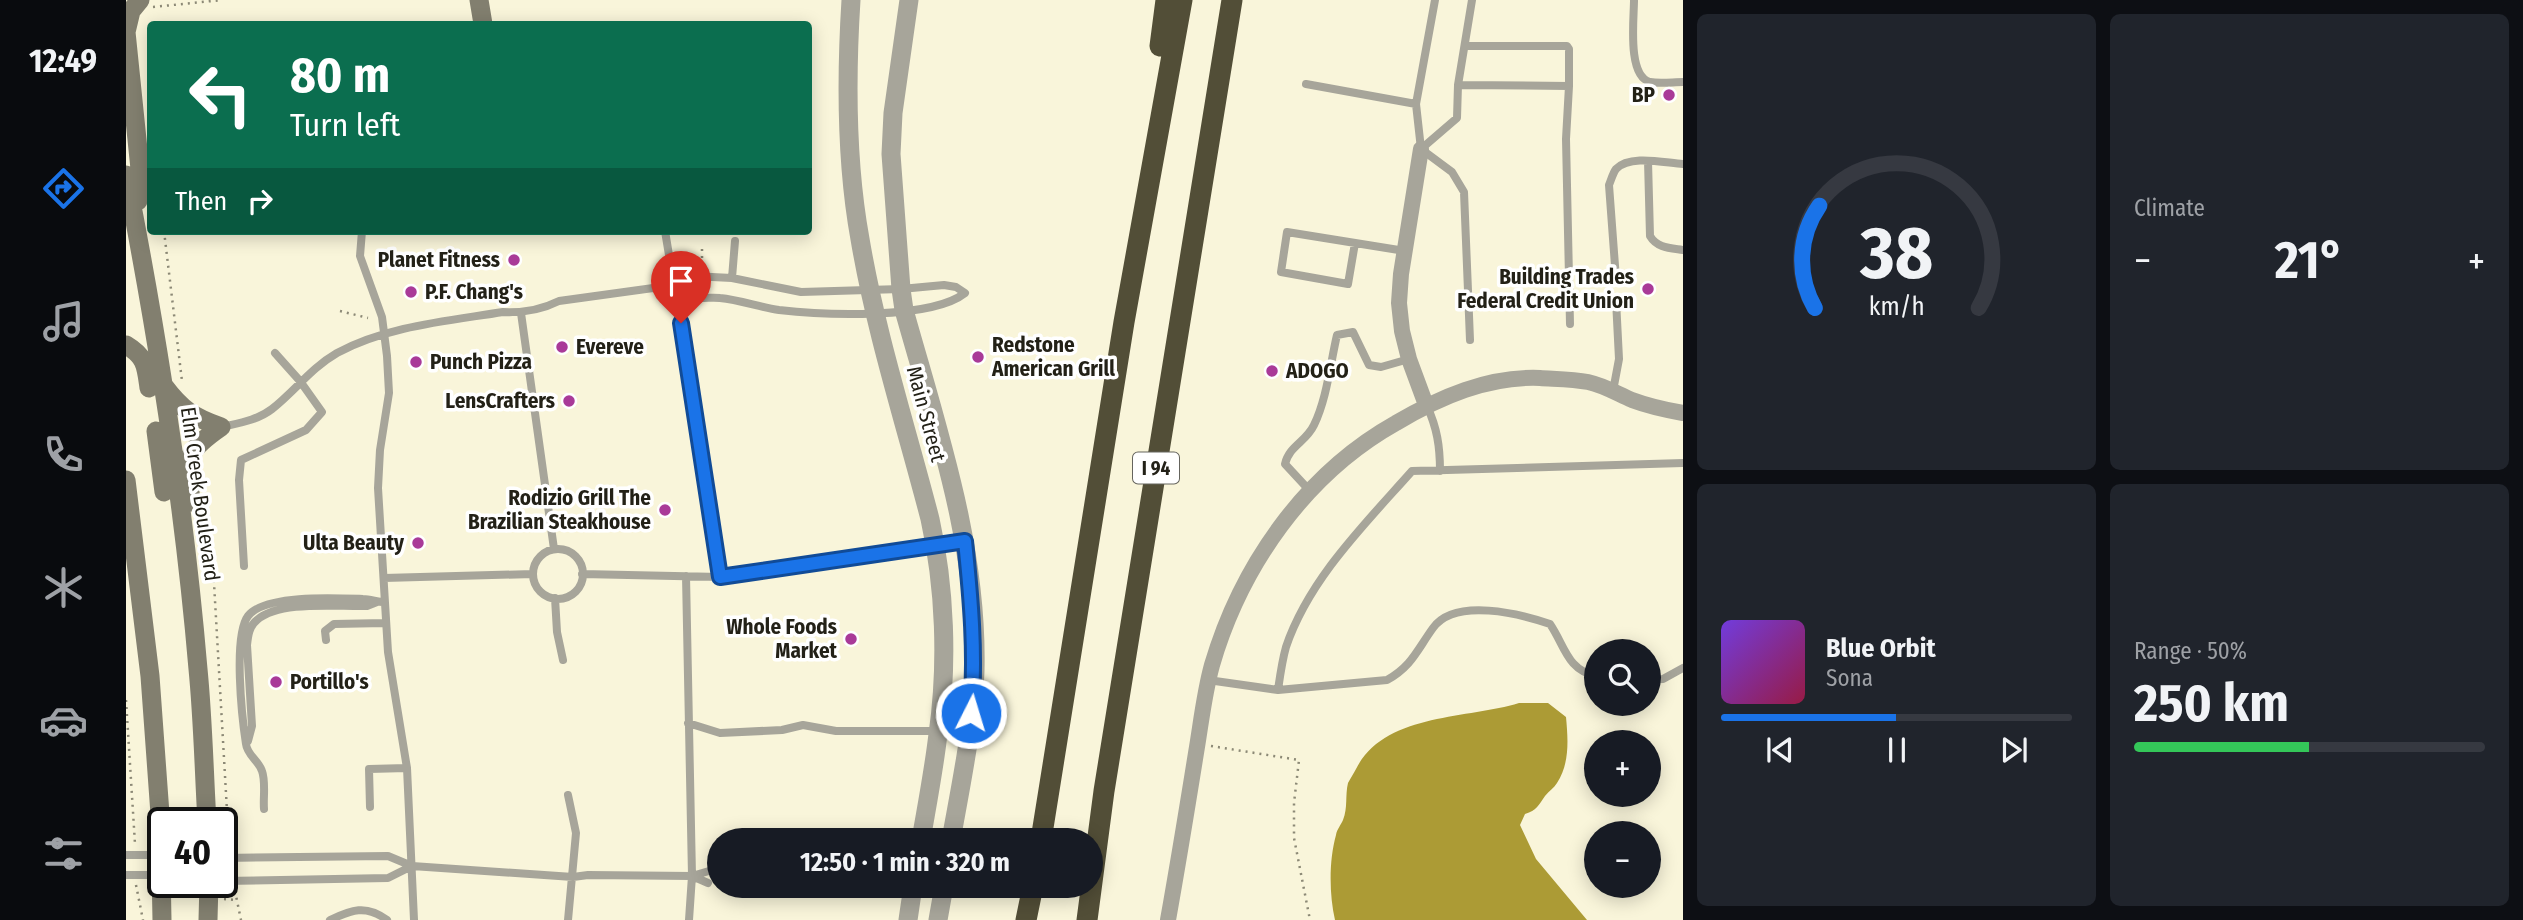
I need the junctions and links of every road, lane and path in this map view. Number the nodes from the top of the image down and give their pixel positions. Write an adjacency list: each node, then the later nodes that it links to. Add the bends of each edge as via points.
1 (222, 0): 10 (path)
2 (479, 0): 12 (main road)
3 (851, 0): 36 (street, Main Street, via 852,175)
4 (909, 0): 35 (street, Main Street, via 891,154)
5 (1166, 0): 43 (highway)
6 (1182, 0): 43 (highway, I 94)
7 (1434, 0): 18 (lane)
8 (1472, 0): 13 (lane)
9 (1634, 0): 14 (lane, via 1634,63 1639,76 1648,82)
10 (141, 5): 23 (main road, via 131,11 126,32 140,169)
11 (1233, 5): 125 (highway, I 94, via 1104,791)
12 (482, 21)
13 (1465, 46): 16 (lane); 17 (lane, via 1567,47)
14 (1683, 82)
15 (1306, 84): 18 (lane)
16 (1458, 85): 17 (lane); 19 (lane, via 1457,118)
17 (1569, 86): 44 (lane)
18 (1416, 104): 19 (lane)
19 (1421, 149): 30 (street); 46 (lane, via 1452,172 1464,192)
20 (1648, 161): 21 (lane); 29 (lane, via 1650,236 1660,246); 33 (lane, via 1618,167 1609,185)
21 (1683, 164)
22 (126, 175): 23 (main road, Elm Creek Boulevard)
23 (136, 226): 51 (main road, Elm Creek Boulevard)
24 (362, 235): 45 (lane, via 360,256)
25 (666, 235): 34 (lane)
26 (735, 241): 32 (lane)
27 (1356, 243): 27 (lane, via 1287,232 1280,272 1348,284); 30 (lane)
28 (702, 244): 31 (path)
29 (1683, 250)
30 (1405, 251): 49 (street, via 1399,303)
31 (702, 258)
32 (732, 278): 34 (lane, via 691,276); 36 (lane, via 801,292)
33 (1616, 279)
34 (675, 285): 40 (lane, via 559,301); 41 (lane, via 692,297 775,309); 68 (lane)
35 (901, 289): 36 (lane); 38 (street, Main Street); 38 (lane, via 944,285 965,293 954,302)
36 (870, 290): 41 (street, Main Street)
37 (1616, 300): 52 (lane, via 1619,359)
38 (904, 310): 41 (lane); 60 (street, Main Street, via 952,478)
39 (340, 311): 42 (path)
40 (521, 313): 45 (lane, via 503,312); 62 (lane)
41 (875, 313): 61 (street, Main Street)
42 (368, 318)
43 (1124, 322): 93 (highway, I 94)
44 (1570, 324)
45 (385, 334): 50 (lane, via 337,353); 69 (lane, via 388,393 378,488)
46 (1470, 340)
47 (126, 345): 63 (main road, via 139,353 146,365 167,505)
48 (275, 353): 50 (lane)
49 (1409, 359): 53 (street); 59 (lane, via 1381,367 1369,365 1353,332 1337,335 1312,429 1287,453 1285,464)
50 (300, 381): 55 (lane, via 271,410); 64 (lane, via 322,412 306,430 241,460)
51 (162, 383): 55 (main road, via 189,414); 63 (main road, Elm Creek Boulevard)
52 (1612, 392): 53 (street, via 1588,382 1514,379 1465,389); 54 (street)
53 (1426, 405): 57 (lane, via 1440,443); 59 (street, via 1382,430)
54 (1683, 413)
55 (221, 427): 63 (main road, via 201,441 187,464 193,538)
56 (1683, 463): 57 (lane)
57 (1440, 471): 79 (lane, via 1412,471 1343,551 1305,606 1286,648)
58 (126, 480): 87 (main road, via 150,676)
59 (1310, 491): 78 (street, via 1276,531 1250,573 1228,619)
60 (965, 541): 61 (lane); 83 (street, Main Street, via 975,670)
61 (935, 545): 68 (lane); 82 (street, Main Street, via 943,642)
62 (554, 549): 65 (lane, via 537,560); 66 (lane, via 577,558)
63 (187, 562): 88 (main road, Elm Creek Boulevard)
64 (244, 566)
65 (533, 574): 69 (lane); 70 (lane, via 539,589)
66 (582, 574): 67 (lane); 70 (lane, via 574,593)
67 (686, 576): 68 (lane); 81 (lane)
68 (720, 577)
69 (384, 578): 71 (lane)
70 (555, 598): 74 (lane)
71 (381, 602): 72 (lane); 90 (lane, via 303,600 260,607 249,615 239,649 246,748 262,771)
72 (385, 623): 73 (lane, via 334,624 326,631); 85 (lane)
73 (326, 640)
74 (563, 660)
75 (1683, 668): 77 (lane)
76 (1584, 673): 79 (lane, via 1569,660 1550,624 1520,614 1479,610 1451,614 1435,625 1414,659 1387,680)
77 (1661, 679)
78 (1208, 680): 79 (lane); 84 (street)
79 (1278, 690)
80 (126, 700): 94 (path)
81 (688, 723): 82 (lane, via 720,733 770,732 803,725 836,731); 102 (lane)
82 (939, 731): 83 (lane); 91 (street, Main Street)
83 (970, 734): 92 (street, Main Street)
84 (1204, 745): 126 (street); 127 (path, via 1299,760 1294,838)
85 (407, 768): 89 (lane, via 369,769); 98 (lane)
86 (568, 795): 103 (lane, via 576,833)
87 (158, 807)
88 (206, 807)
89 (370, 807)
90 (264, 809)
91 (923, 828)
92 (953, 828)
93 (1043, 828)
94 (135, 836)
95 (126, 855): 97 (lane)
96 (238, 858): 98 (lane, via 388,856)
97 (147, 864)
98 (412, 866): 103 (lane); 104 (lane, via 388,878); 119 (lane)
99 (707, 871): 102 (lane)
100 (147, 873): 101 (lane)
101 (126, 875)
102 (692, 876): 103 (lane); 105 (lane); 121 (lane)
103 (573, 877): 120 (lane)
104 (238, 881)
105 (707, 883)
106 (147, 885): 114 (path, via 137,894)
107 (162, 898): 115 (main road)
108 (208, 898): 116 (main road)
109 (231, 898): 113 (path)
110 (911, 898): 122 (street)
111 (942, 898): 123 (street)
112 (1031, 898): 124 (highway)
113 (237, 900)
114 (143, 920)
115 (162, 920)
116 (208, 920)
117 (330, 920): 118 (lane, via 358,909)
118 (387, 920)
119 (414, 920)
120 (568, 920)
121 (689, 920)
122 (908, 920)
123 (938, 920)
124 (1026, 920)
125 (1087, 920)
126 (1168, 920)
127 (1310, 920)

